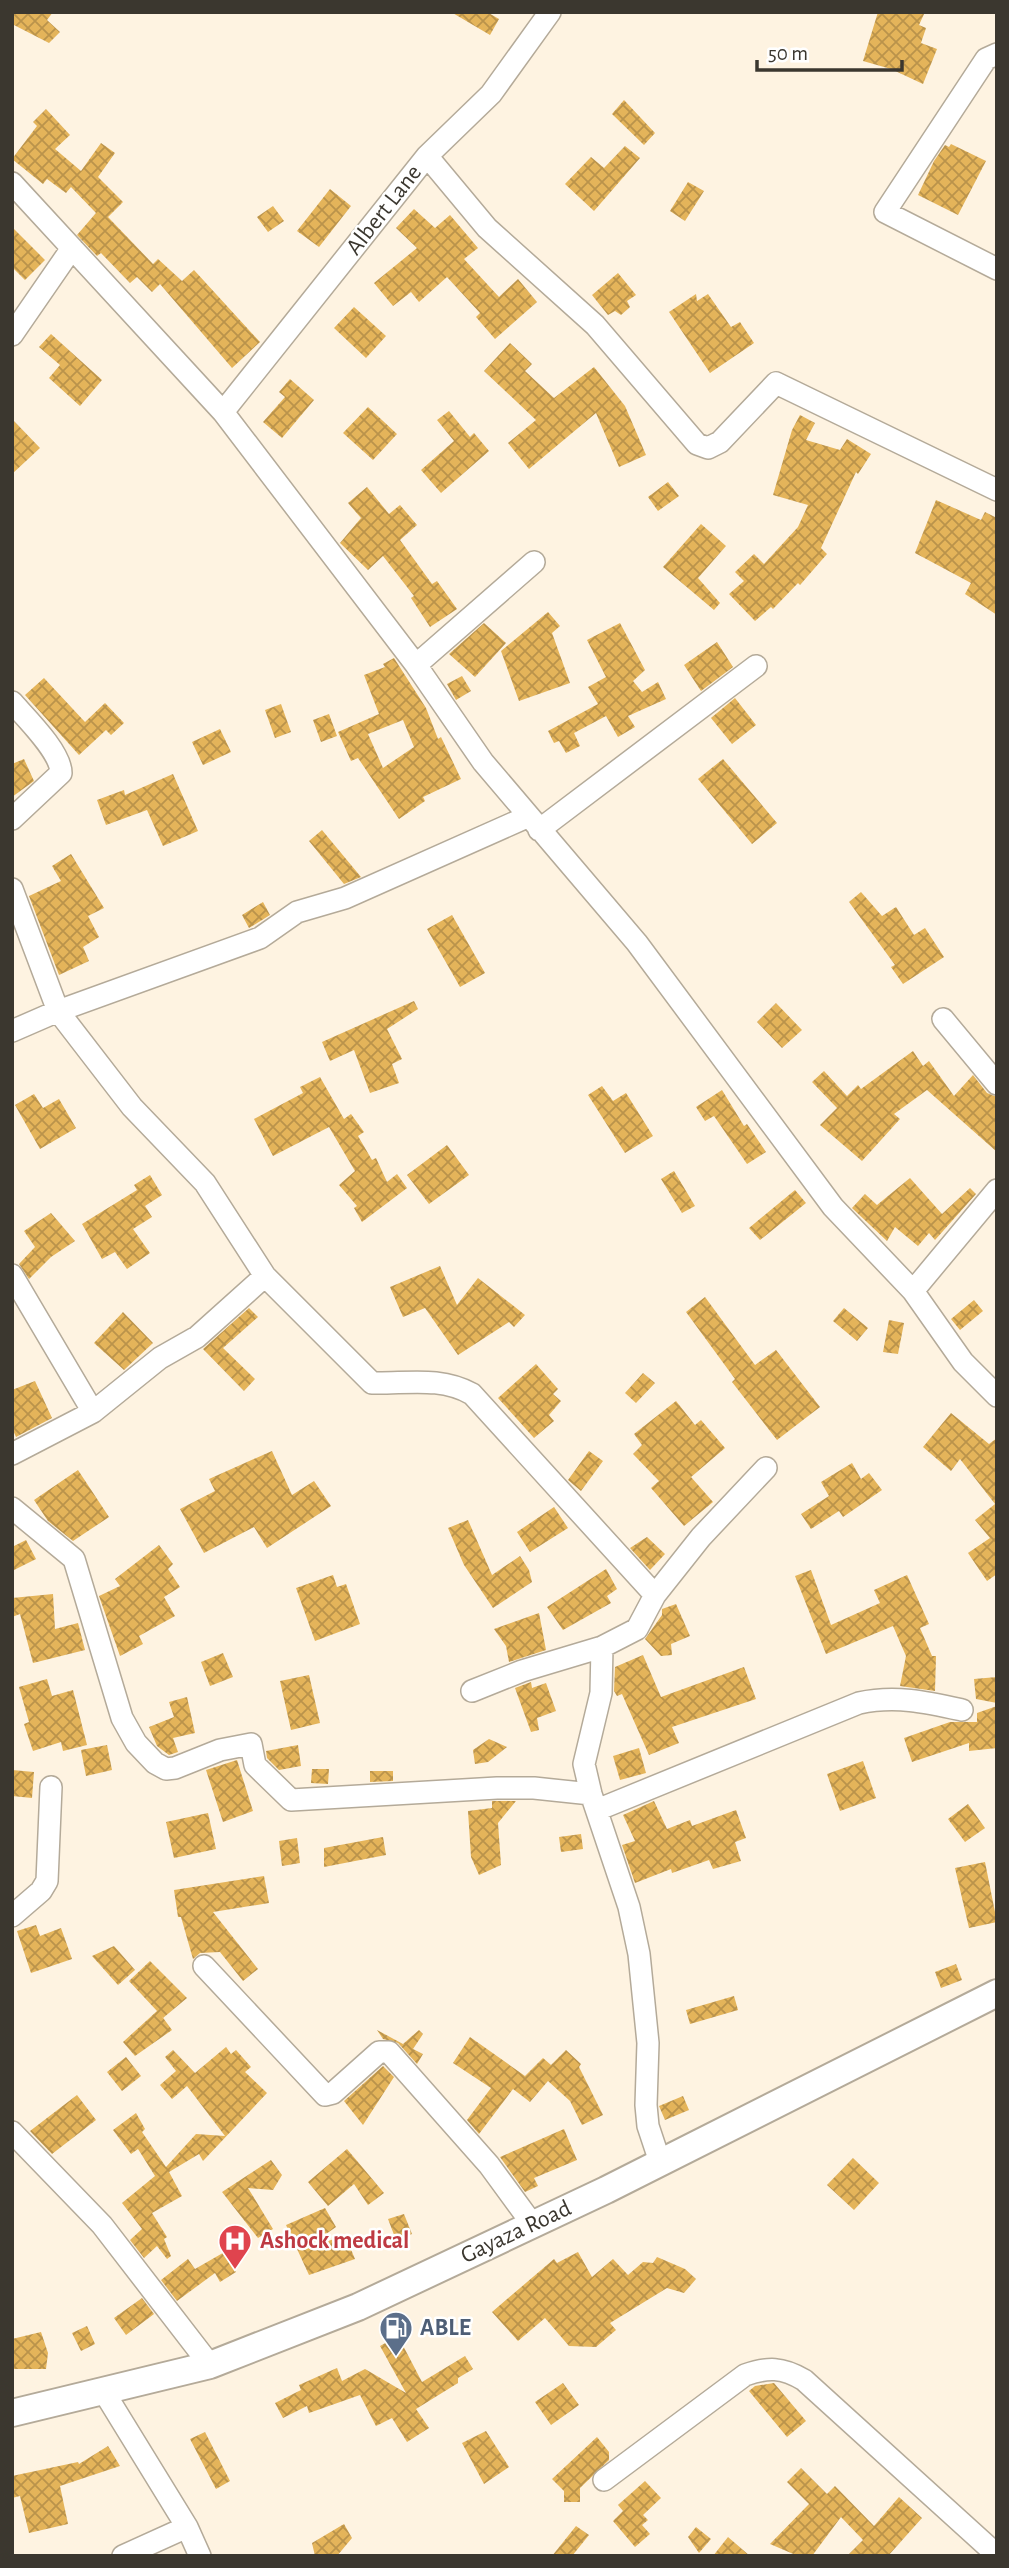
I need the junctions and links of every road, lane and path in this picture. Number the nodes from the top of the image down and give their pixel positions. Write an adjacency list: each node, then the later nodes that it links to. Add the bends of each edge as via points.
1 (550, 12): 3 (street, Albert Lane, via 491,94)
2 (997, 54): 6 (street, via 986,59 885,212)
3 (427, 156): 8 (street, Albert Lane); 9 (street, via 487,228 595,325 696,444 708,448 720,442 776,383)
4 (12, 183): 5 (street)
5 (72, 248): 7 (street); 8 (street)
6 (997, 268)
7 (12, 335)
8 (223, 412): 11 (street)
9 (997, 490)
10 (534, 562): 11 (street)
11 (416, 665): 15 (street, via 483,762)
12 (757, 666): 15 (street)
13 (12, 702): 14 (street, via 61,765 61,772)
14 (12, 819)
15 (533, 823): 17 (street, via 345,898 298,912 260,938); 24 (street, via 637,943 833,1207)
16 (12, 889): 17 (street)
17 (58, 1011): 19 (street); 23 (street, via 132,1107 205,1183)
18 (943, 1019): 20 (street)
19 (12, 1031)
20 (997, 1084)
21 (997, 1190): 24 (street)
22 (12, 1275): 26 (street)
23 (265, 1276): 26 (street, via 197,1337 160,1358); 30 (street, via 372,1383 419,1380 472,1394)
24 (913, 1291): 25 (street, via 963,1362)
25 (997, 1396)
26 (93, 1412): 27 (street)
27 (12, 1454)
28 (766, 1468): 30 (street)
29 (12, 1508): 35 (street, via 74,1559 122,1718 136,1743 166,1769 251,1744 254,1765 291,1800 534,1788)
30 (655, 1595): 31 (street, via 637,1629)
31 (603, 1647): 32 (street); 35 (street, via 601,1693 584,1764)
32 (471, 1691)
33 (962, 1710): 35 (street, via 909,1699 859,1703)
34 (51, 1787): 36 (street, via 47,1881)
35 (594, 1802): 40 (street, via 629,1907 639,1954 648,2043 648,2126)
36 (12, 1916)
37 (204, 1966): 41 (street, via 325,2095 379,2052 389,2052 489,2165)
38 (997, 1993): 40 (main road, Gayaza Road)
39 (12, 2132): 42 (street, via 102,2225)
40 (660, 2162): 41 (main road, Gayaza Road)
41 (533, 2225): 42 (main road, Gayaza Road, via 358,2306)
42 (210, 2365): 43 (main road, Gayaza Road)
43 (104, 2392): 44 (main road, Gayaza Road); 46 (street)
44 (12, 2413)
45 (604, 2480): 47 (street, via 745,2375 778,2368 804,2380)
46 (187, 2527): 48 (street); 49 (street)
47 (997, 2555)
48 (123, 2556)
49 (200, 2556)

